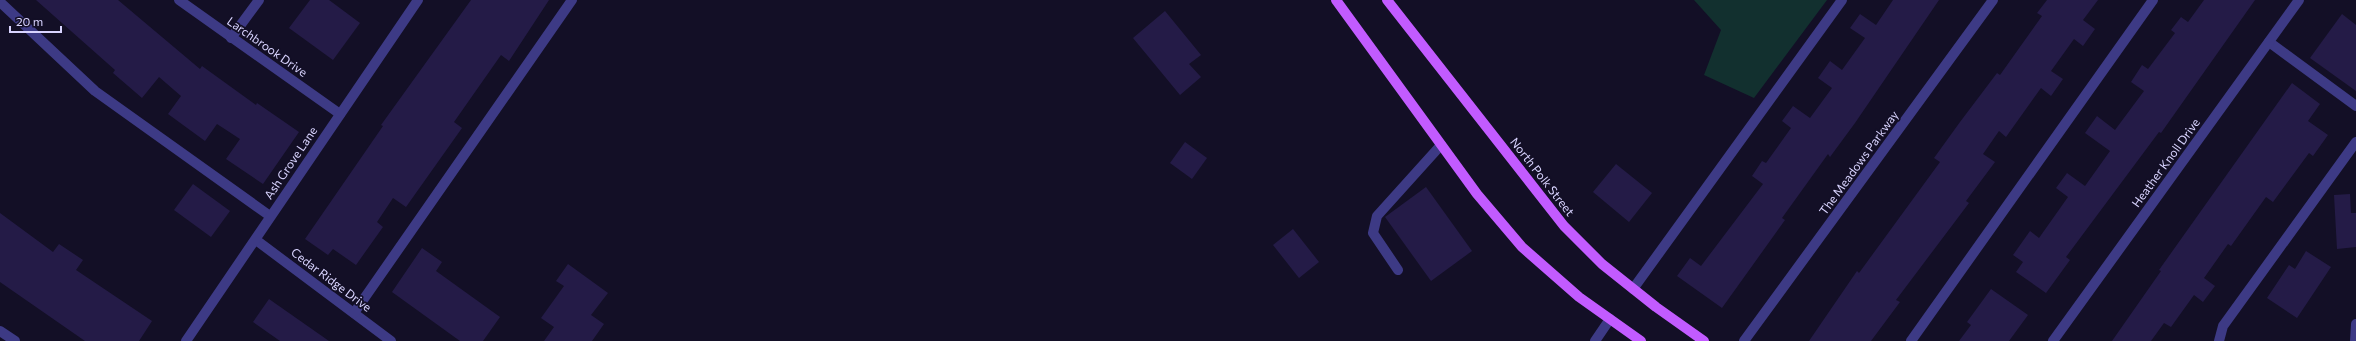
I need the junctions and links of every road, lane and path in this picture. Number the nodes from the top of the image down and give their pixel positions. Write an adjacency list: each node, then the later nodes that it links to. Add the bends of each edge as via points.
1 (179, 0): 12 (street, Larchbrook Drive)
2 (259, 0): 12 (street)
3 (418, 0): 15 (street, Ash Grove Lane)
4 (572, 0): 22 (street)
5 (1336, 0): 17 (main road)
6 (1387, 0): 21 (main road, North Polk Street, via 1564,226 1602,264)
7 (1842, 0): 21 (street)
8 (1993, 0): 32 (street, The Meadows Parkway)
9 (2153, 0): 33 (street)
10 (2299, 0): 13 (street, Heather Knoll Drive)
11 (0, 2): 18 (street, via 95,91)
12 (232, 38): 15 (street, Larchbrook Drive)
13 (2269, 42): 14 (street); 34 (street, Heather Knoll Drive)
14 (2356, 106)
15 (340, 114): 18 (street, Ash Grove Lane)
16 (2356, 142): 35 (street, via 2223,326)
17 (1441, 145): 20 (street, via 1377,216 1373,233); 23 (main road, via 1477,194 1522,247 1579,297)
18 (270, 216): 19 (street, Ash Grove Lane)
19 (256, 240): 22 (street, Cedar Ridge Drive); 27 (street, Ash Grove Lane)
20 (1398, 270)
21 (1633, 289): 31 (main road, North Polk Street)
22 (354, 313): 28 (street, Cedar Ridge Drive)
23 (1610, 319): 29 (street); 30 (main road)
24 (2356, 324): 36 (street)
25 (0, 331): 26 (street)
26 (15, 341)
27 (186, 341)
28 (391, 341)
29 (1595, 341)
30 (1642, 341)
31 (1704, 341)
32 (1744, 341)
33 (1911, 341)
34 (2053, 341)
35 (2219, 341)
36 (2355, 341)

